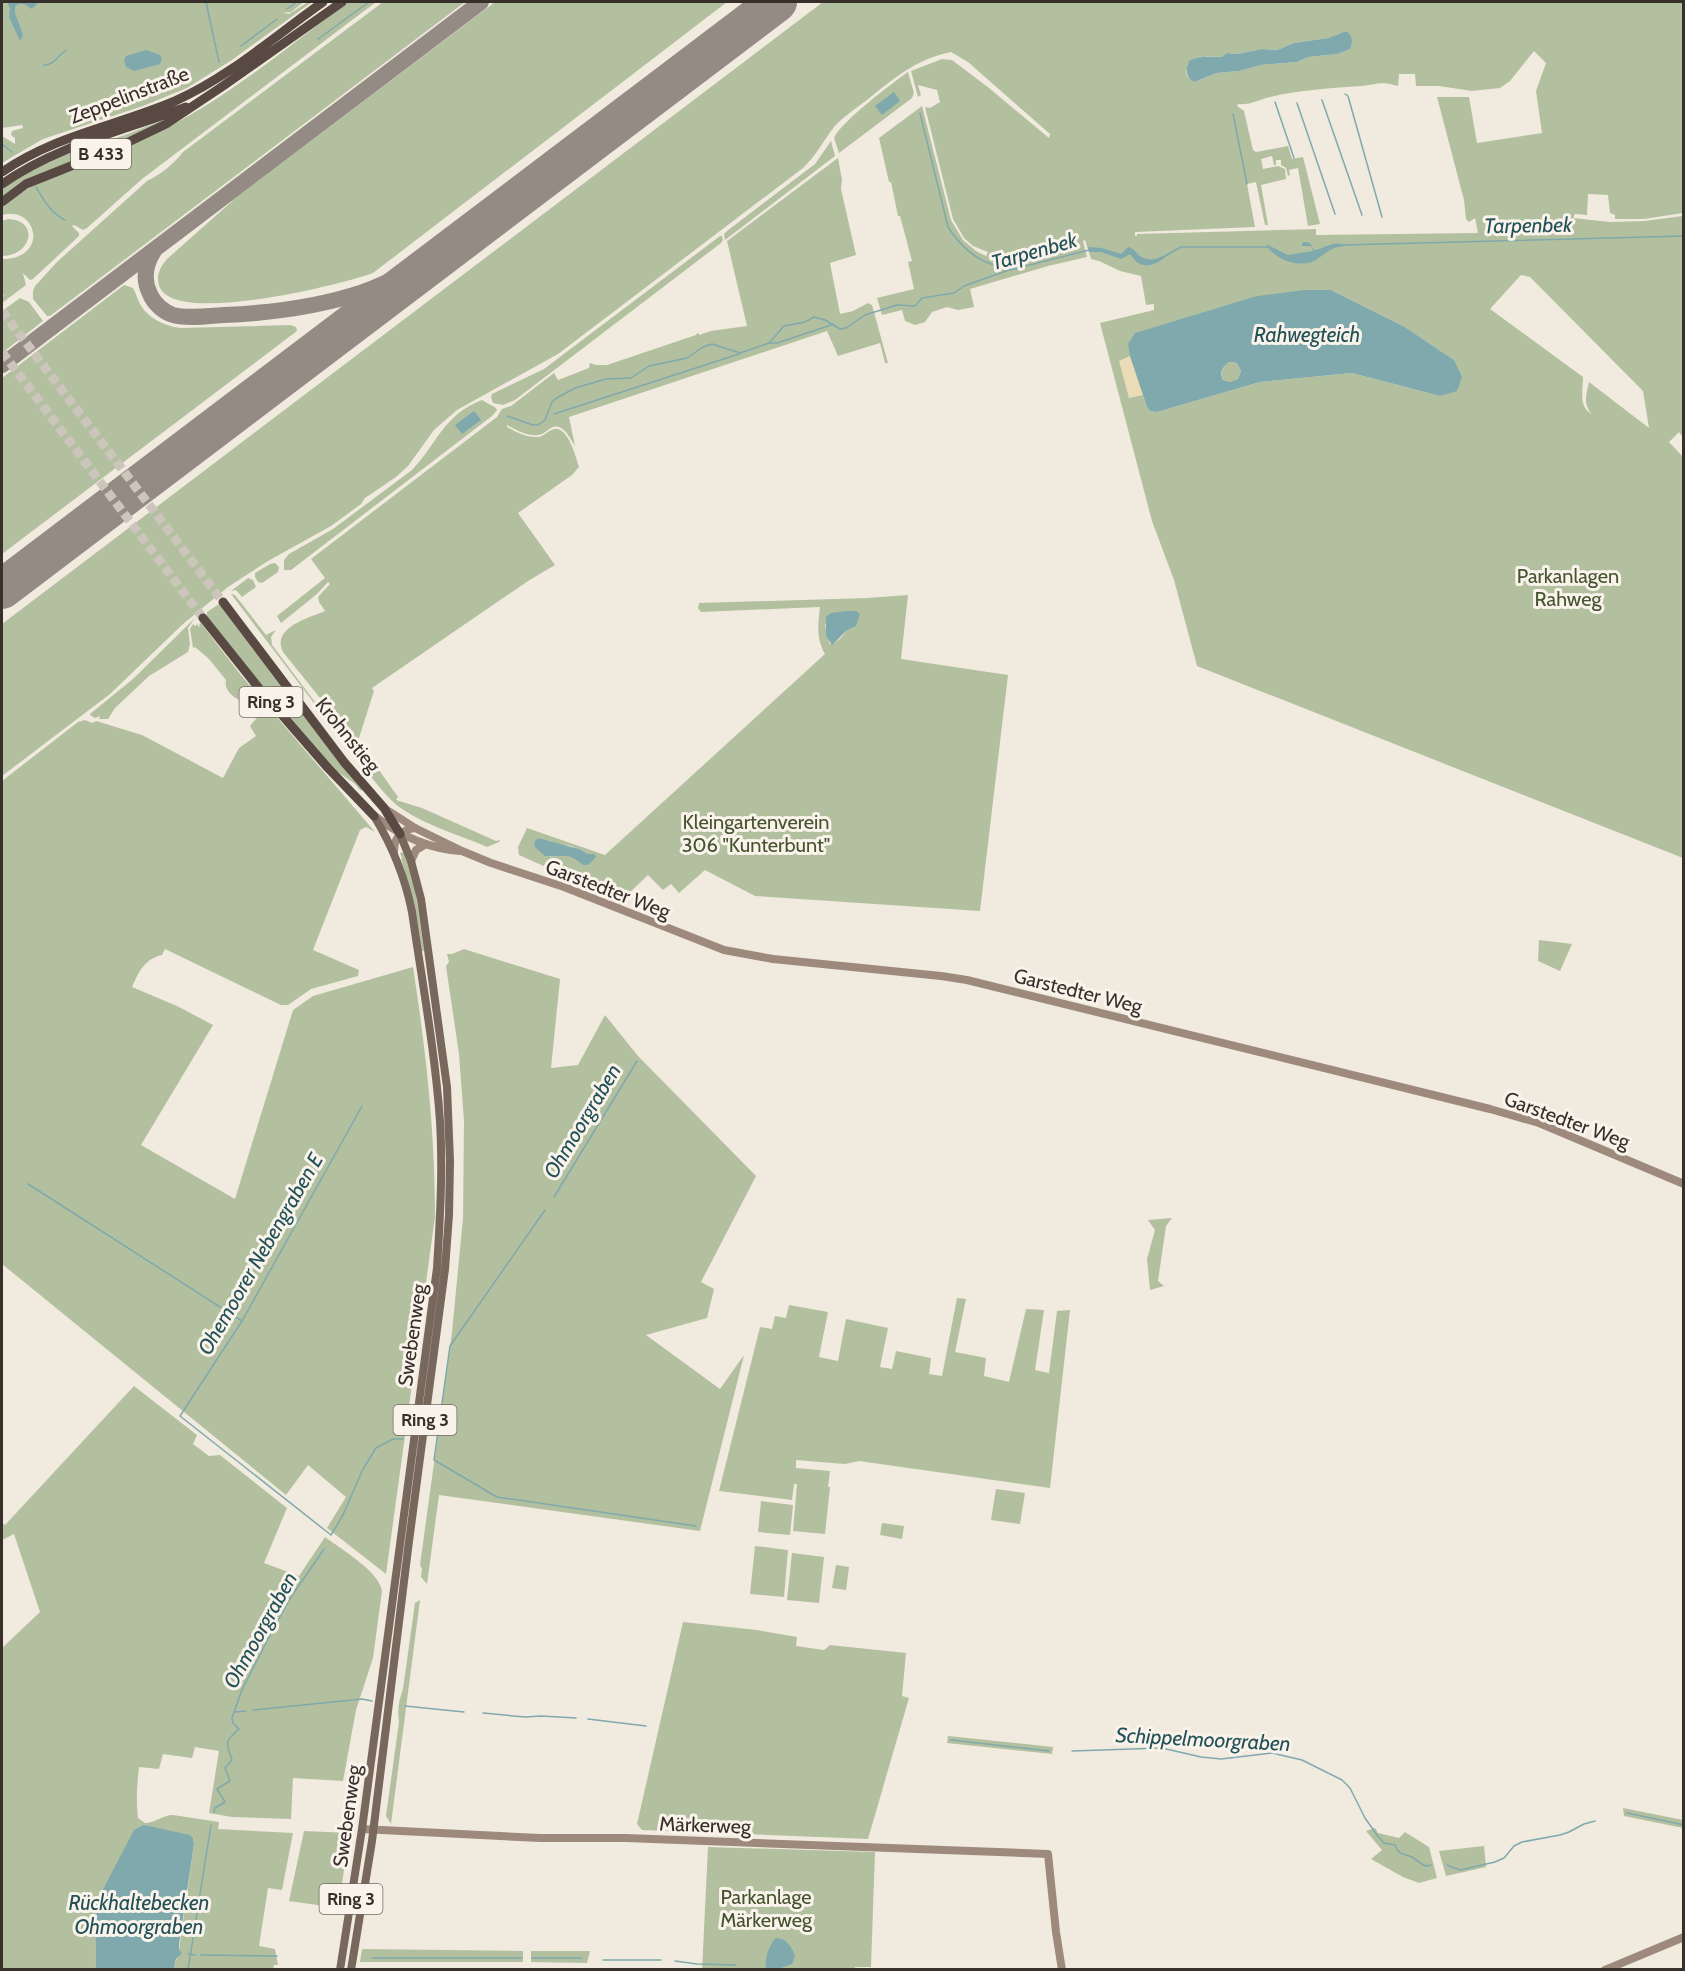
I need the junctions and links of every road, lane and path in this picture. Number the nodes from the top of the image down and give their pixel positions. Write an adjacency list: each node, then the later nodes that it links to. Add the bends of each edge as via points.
1 (323, 2): 4 (highway, Zeppelinstraße / B 433, via 233,68 192,92 148,112 61,140)
2 (342, 2): 3 (highway, Zeppelinstraße / B 433)
3 (199, 102): 5 (highway, B 433, via 60,151 29,165); 6 (highway, B 433, via 147,134 26,184)
4 (2, 172)
5 (2, 184)
6 (2, 202)
7 (223, 602): 9 (highway, Krohnstieg / Ring 3, via 344,762)
8 (203, 618): 10 (highway, Krohnstieg / Ring 3, via 262,692)
9 (384, 808): 11 (main road, Garstedter Weg); 12 (highway, Krohnstieg / Ring 3)
10 (374, 816): 12 (main road, Garstedter Weg); 15 (main road, Swebenweg / Ring 3)
11 (415, 828): 12 (main road); 14 (main road, Garstedter Weg)
12 (400, 834): 13 (main road, Garstedter Weg); 15 (main road); 16 (main road, Swebenweg / Ring 3)
13 (426, 843): 14 (main road, Garstedter Weg); 16 (main road, via 416,850)
14 (462, 851): 17 (main road, Garstedter Weg, via 724,950 773,959 941,976 1038,997 1536,1122)
15 (393, 852): 18 (main road, Swebenweg / Ring 3, via 403,873 412,912 437,1089 442,1161 436,1280)
16 (411, 861): 19 (main road, Swebenweg / Ring 3, via 421,899 447,1087 449,1215)
17 (1683, 1184)
18 (362, 1829): 19 (main road, Märkerweg); 21 (main road, Swebenweg / Ring 3)
19 (373, 1830): 22 (main road, Swebenweg / Ring 3); 23 (main road, Märkerweg, via 1048,1854)
20 (1683, 1937): 24 (main road)
21 (340, 1970)
22 (351, 1970)
23 (1062, 1970)
24 (1605, 1970)

